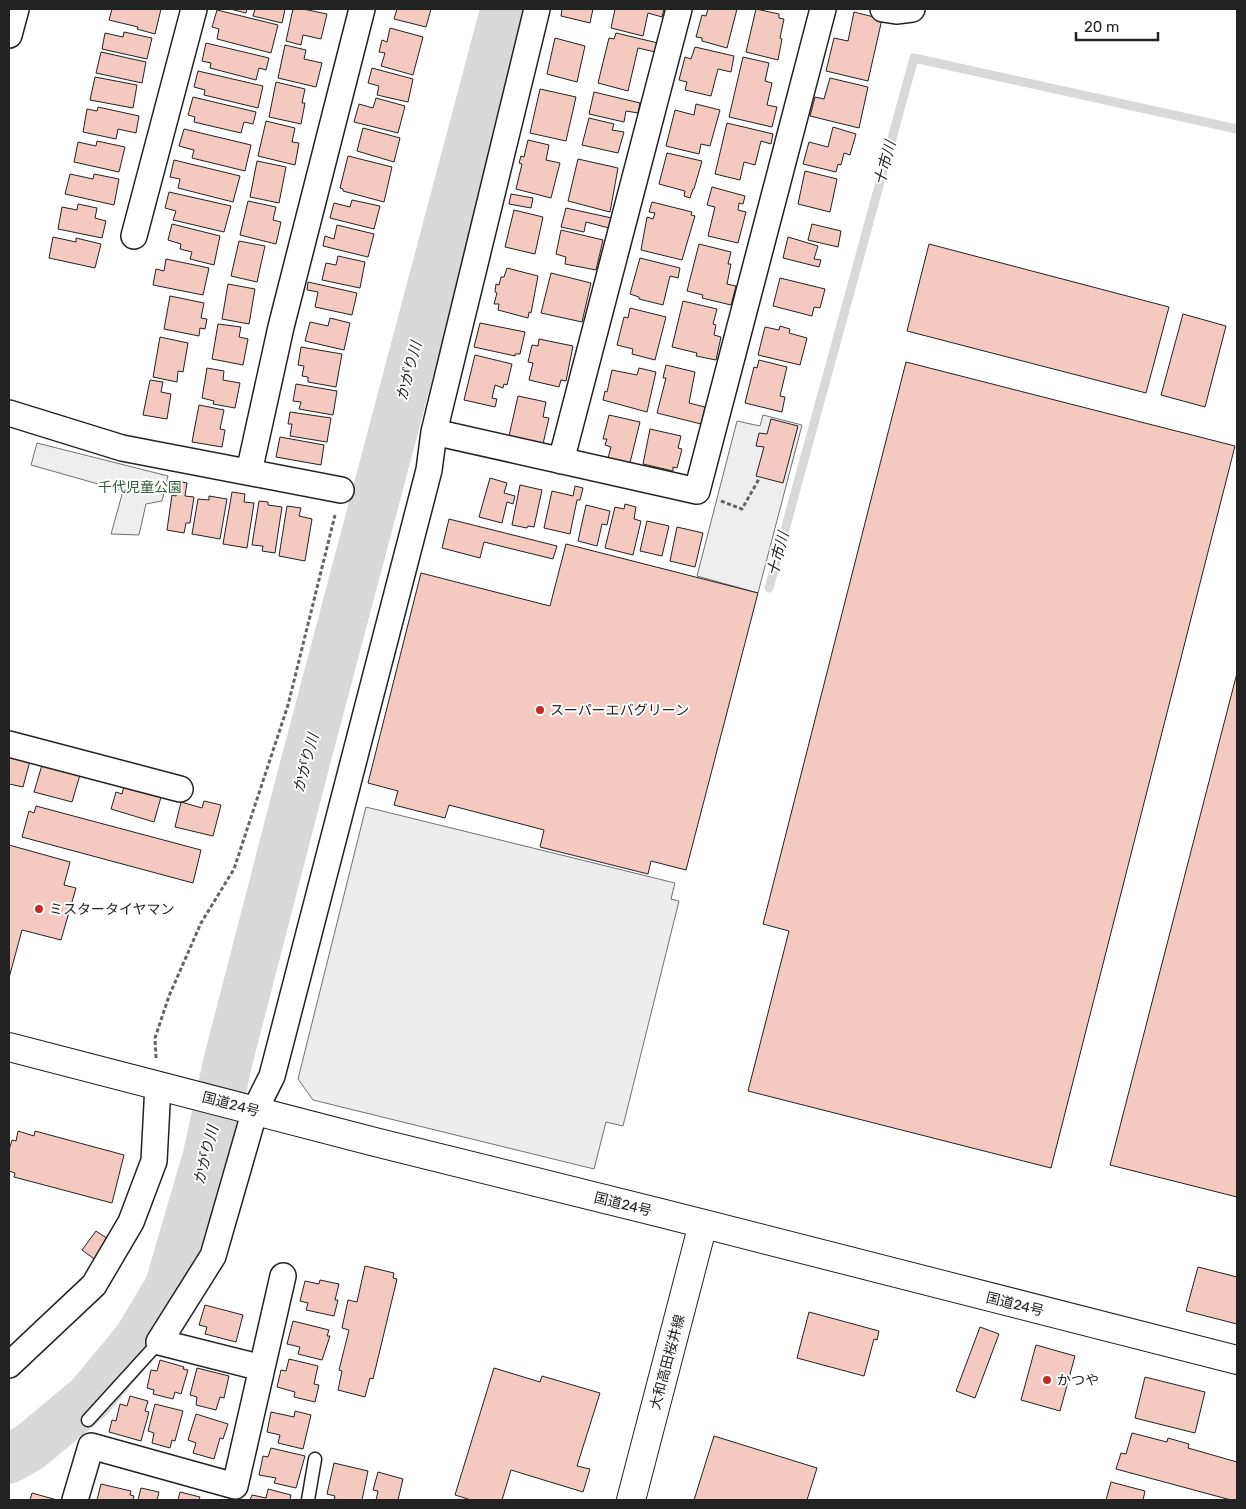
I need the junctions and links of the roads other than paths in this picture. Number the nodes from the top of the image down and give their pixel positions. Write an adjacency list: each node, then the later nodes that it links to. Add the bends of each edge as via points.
1 (16, 9): 9 (street)
2 (194, 9): 10 (street)
3 (362, 9): 14 (street, via 281,327)
4 (537, 9): 12 (street)
5 (679, 9): 13 (street)
6 (823, 9): 13 (street, via 698,492)
7 (883, 9): 8 (street)
8 (912, 9)
9 (9, 35)
10 (134, 236)
11 (9, 413): 14 (street, via 122,448)
12 (434, 432): 13 (street); 20 (street, via 429,470 272,1076)
13 (561, 461)
14 (248, 472): 15 (street)
15 (341, 490)
16 (9, 744): 17 (street)
17 (180, 789)
18 (9, 1047): 19 (main road, 国道24号)
19 (166, 1087): 20 (main road, 国道24号); 25 (street, via 154,1161 131,1222 94,1284)
20 (250, 1109): 21 (main road, 国道24号); 23 (street, via 213,1256)
21 (703, 1224): 24 (main road, 国道24号); 31 (main road, 大和高田桜井線)
22 (283, 1276): 26 (street)
23 (159, 1342): 26 (street); 27 (lane)
24 (1237, 1360)
25 (9, 1365)
26 (262, 1368): 29 (street, via 235,1486 91,1446)
27 (88, 1420)
28 (315, 1459): 30 (lane)
29 (75, 1500)
30 (308, 1500)
31 (631, 1500)

